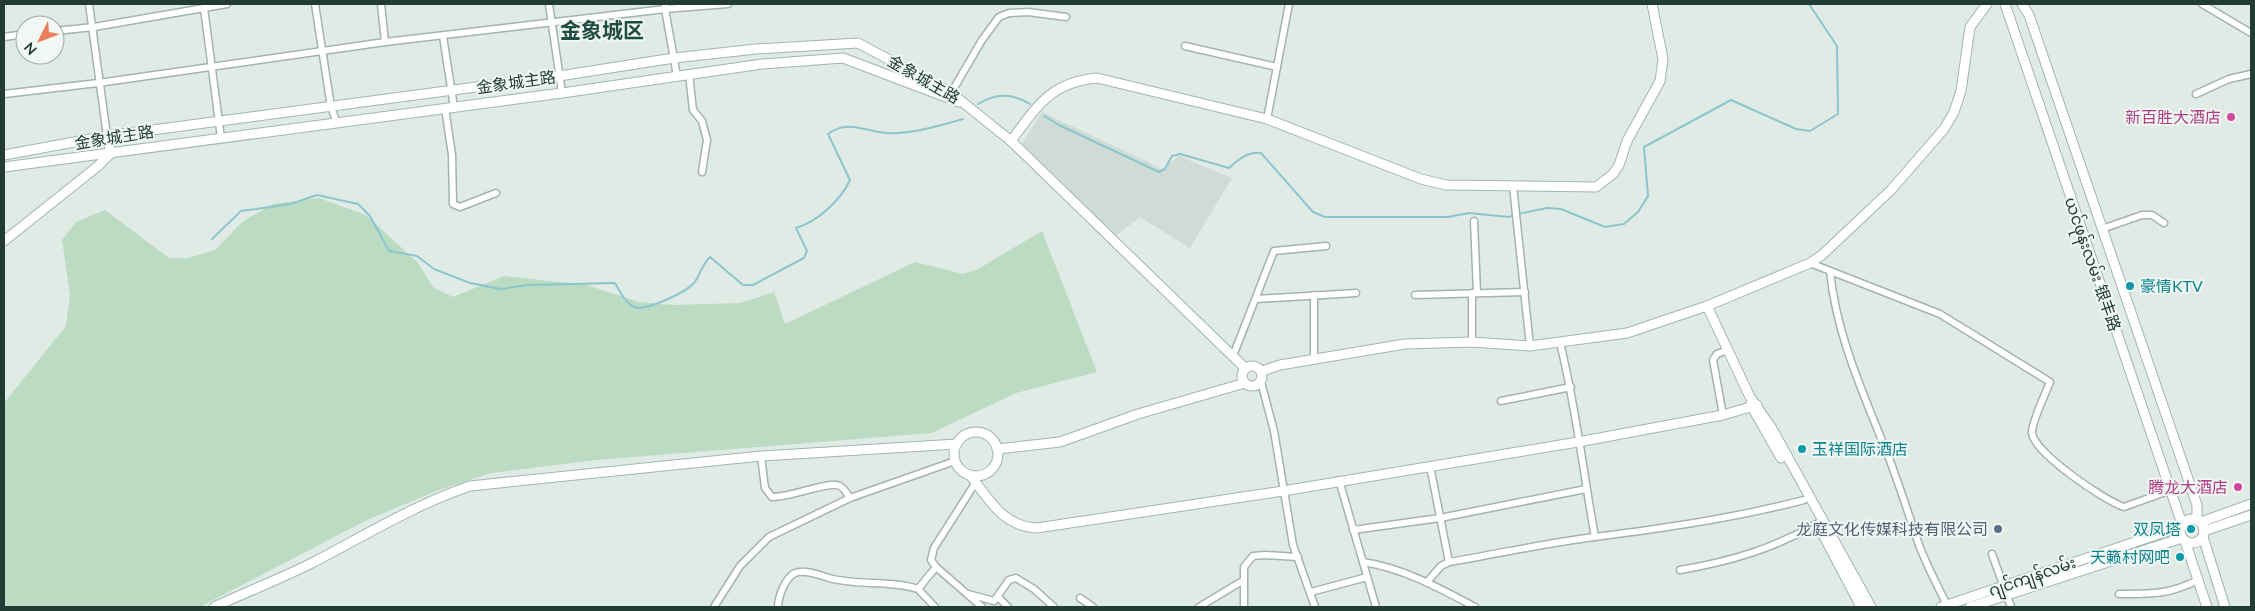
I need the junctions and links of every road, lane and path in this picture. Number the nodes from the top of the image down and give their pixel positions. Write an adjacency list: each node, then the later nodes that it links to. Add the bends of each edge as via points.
1 (89, 4): 17 (street)
2 (228, 4): 14 (street)
3 (315, 4): 24 (street)
4 (381, 4): 21 (street)
5 (549, 4): 16 (street)
6 (728, 4): 13 (street)
7 (1289, 4): 28 (street)
8 (1652, 4): 51 (main road, via 1663,70 1656,93 1637,121 1613,174 1596,186 1586,188)
9 (1987, 4): 58 (main road, via 1970,27 1961,91 1944,129 1890,190)
10 (2005, 4): 90 (main road, ယင်ဖုန်းလမ်း 银丰路)
11 (2022, 4): 55 (main road, ယင်ဖုန်းလမ်း 银丰路)
12 (2202, 4): 19 (street)
13 (665, 6): 16 (street); 25 (street)
14 (204, 8): 17 (street); 27 (street)
15 (1066, 17): 38 (street, via 1028,12 999,17)
16 (550, 23): 20 (street); 31 (street)
17 (94, 27): 18 (street); 33 (street)
18 (65, 30)
19 (2250, 33)
20 (442, 36): 21 (street); 34 (street)
21 (385, 42): 24 (street)
22 (1185, 46): 28 (street)
23 (781, 47): 25 (main road, 金象城主路); 26 (main road); 38 (main road, 金象城主路, via 858,43)
24 (322, 51): 27 (street); 39 (street)
25 (674, 58): 31 (main road, 金象城主路); 32 (street)
26 (784, 62): 29 (main road, 金象城主路); 38 (main road, 金象城主路, via 843,58)
27 (213, 67): 33 (street); 42 (street)
28 (1277, 67): 41 (street)
29 (689, 74): 32 (main road, 金象城主路); 50 (street, via 693,110 702,121 707,140)
30 (2251, 75): 37 (street, via 2229,79)
31 (559, 76): 34 (main road, 金象城主路); 35 (street)
32 (676, 76): 35 (main road, 金象城主路)
33 (98, 83): 36 (street); 44 (street)
34 (451, 91): 39 (main road, 金象城主路); 40 (street)
35 (562, 93): 40 (main road, 金象城主路)
36 (4, 94)
37 (2196, 94)
38 (950, 96): 46 (main road, 金象城主路, via 966,104)
39 (331, 107): 42 (main road, 金象城主路); 43 (street)
40 (449, 107): 43 (main road, 金象城主路); 52 (street, via 453,204 460,207)
41 (1267, 119): 46 (main road, via 1097,78 1079,80 1053,92 1040,102); 51 (main road, via 1421,179 1446,185)
42 (219, 121): 44 (main road, 金象城主路); 45 (street)
43 (337, 123): 45 (main road, 金象城主路)
44 (108, 136): 47 (main road); 48 (main road, 金象城主路)
45 (221, 138): 47 (main road, 金象城主路)
46 (1011, 140): 71 (main road, 金象城主路)
47 (111, 153): 49 (main road, 金象城主路); 56 (main road)
48 (4, 155)
49 (4, 167)
50 (702, 172)
51 (1513, 186): 60 (street)
52 (496, 193)
53 (1474, 221): 62 (street)
54 (2164, 223): 55 (street, via 2152,215 2142,215)
55 (2102, 228): 97 (main road, ယင်ဖုန်းလမ်း 银丰路, via 2197,505)
56 (4, 241)
57 (1326, 246): 65 (street, via 1274,251)
58 (1810, 263): 59 (street); 66 (main road)
59 (1830, 271): 90 (street, via 1940,314 2050,382 2031,431 2034,441 2105,498 2124,507); 139 (street, via 1848,355)
60 (1525, 292): 62 (street); 69 (street)
61 (1356, 293): 64 (street)
62 (1475, 293): 63 (street); 67 (street)
63 (1416, 295)
64 (1314, 296): 65 (street); 72 (street)
65 (1256, 299): 71 (street)
66 (1707, 306): 68 (main road, via 1628,333); 70 (main road)
67 (1472, 342): 69 (main road); 72 (main road, via 1405,344)
68 (1560, 342): 69 (main road); 77 (street)
69 (1530, 346)
70 (1728, 350): 79 (main road); 80 (street, via 1717,354 1713,360)
71 (1233, 356): 73 (main road, 金象城主路)
72 (1314, 359): 74 (main road)
73 (1245, 368): 74 (main road, via 1253,365); 76 (main road, via 1242,375)
74 (1262, 371): 75 (main road)
75 (1261, 382): 76 (main road, via 1252,386); 91 (street, via 1274,431)
76 (1244, 383): 83 (main road, via 1138,414 1060,442)
77 (1571, 387): 78 (street); 81 (street)
78 (1501, 401)
79 (1754, 406): 80 (main road); 93 (main road); 98 (main road)
80 (1723, 415): 81 (main road)
81 (1578, 442): 86 (main road); 89 (street)
82 (957, 444): 83 (main road, via 966,434 980,433 992,439); 84 (main road); 85 (main road)
83 (997, 449): 87 (main road, via 997,461 992,468)
84 (761, 456): 92 (street, via 765,488 772,497 802,493 830,483 843,488); 124 (main road, via 470,486 448,493 368,531 311,563)
85 (955, 461): 87 (main road); 92 (street)
86 (1430, 466): 88 (main road); 96 (street)
87 (973, 479): 91 (main road, via 1004,517 1025,527 1037,528); 108 (street, via 934,548 931,560)
88 (1339, 480): 91 (main road); 100 (street)
89 (1586, 490): 96 (street); 102 (street)
90 (2171, 490): 99 (main road, ယင်ဖုန်းလမ်း 银丰路)
91 (1284, 491): 105 (street)
92 (850, 498): 125 (street, via 769,537 740,566)
93 (1804, 500): 98 (main road); 102 (street, via 1762,511 1638,533)
94 (2251, 504): 97 (main road)
95 (2251, 516): 101 (main road)
96 (1440, 518): 100 (street); 107 (street)
97 (2199, 521): 99 (main road, via 2189,519); 101 (main road)
98 (1819, 523): 109 (street, via 1764,551 1724,563); 137 (main road); 138 (main road)
99 (2181, 525): 103 (main road); 110 (main road, ဂျင်ကျန်လမ်း)
100 (1353, 530): 106 (street)
101 (2204, 534): 103 (main road, via 2196,543); 143 (main road)
102 (1594, 537): 107 (street)
103 (2183, 540): 113 (main road); 115 (main road, ဂျင်ကျန်လမ်း)
104 (1992, 554): 116 (street)
105 (1298, 557): 112 (street, via 1256,555 1244,567); 118 (street)
106 (1363, 562): 111 (street); 114 (street, via 1381,565)
107 (1449, 562): 114 (street)
108 (936, 567): 117 (street); 119 (street)
109 (1680, 570)
110 (2044, 572): 115 (main road); 116 (main road, ဂျင်ကျန်လမ်း)
111 (1367, 577): 118 (street); 135 (street)
112 (1244, 580): 132 (street); 133 (street)
113 (2198, 580): 120 (street, via 2182,589 2159,595); 142 (main road)
114 (1427, 582): 136 (street)
115 (2048, 582): 121 (main road, ဂျင်ကျန်လမ်း)
116 (2002, 586): 121 (street); 139 (main road, ဂျင်ကျန်လမ်း)
117 (918, 589): 126 (street, via 838,580 802,572 789,578); 127 (street)
118 (1311, 592): 134 (street)
119 (967, 593): 122 (street, via 990,601); 128 (street)
120 (2119, 594)
121 (2006, 596): 140 (main road, ဂျင်ကျန်လမ်း); 141 (street)
122 (998, 598): 129 (street); 130 (street, via 1009,580 1016,578)
123 (1080, 598): 131 (street)
124 (214, 607)
125 (714, 607)
126 (778, 607)
127 (935, 607)
128 (982, 607)
129 (1008, 607)
130 (1054, 607)
131 (1093, 607)
132 (1199, 607)
133 (1244, 607)
134 (1315, 607)
135 (1376, 607)
136 (1475, 607)
137 (1861, 607)
138 (1871, 607)
139 (1945, 607)
140 (1970, 607)
141 (2011, 607)
142 (2207, 607)
143 (2225, 607)

